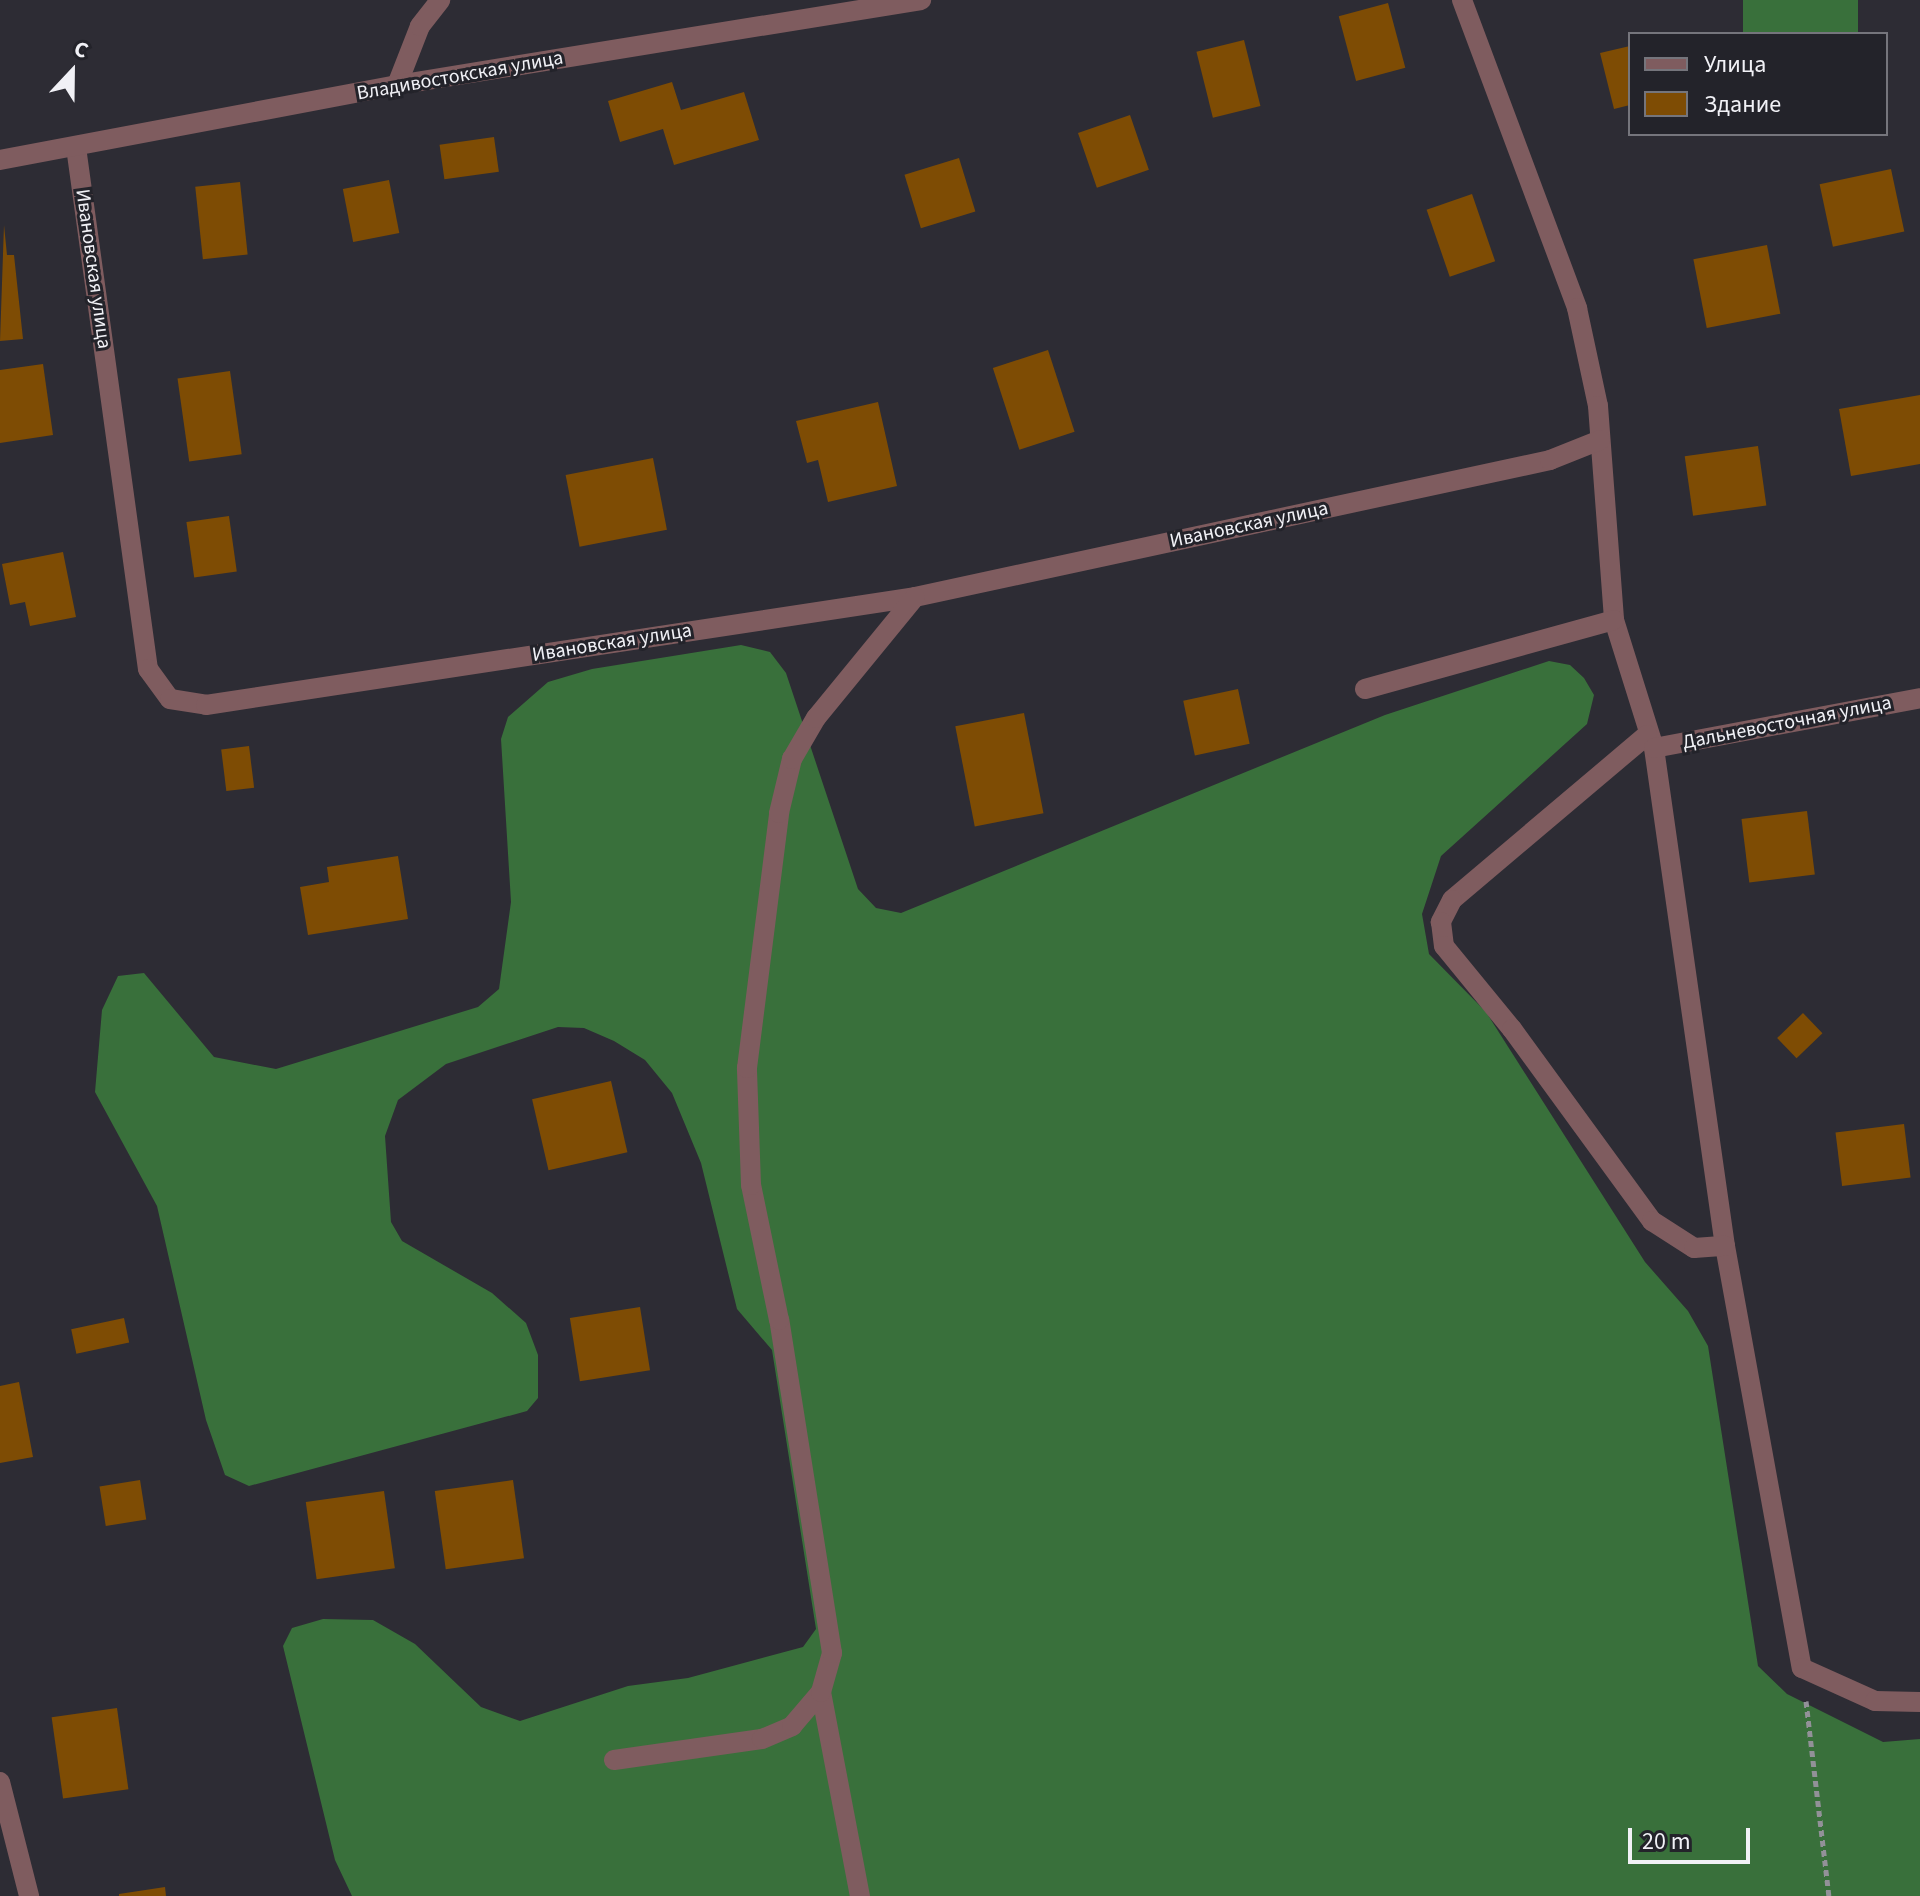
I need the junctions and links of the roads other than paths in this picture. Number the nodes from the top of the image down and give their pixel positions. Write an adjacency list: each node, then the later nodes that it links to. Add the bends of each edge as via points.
1 (440, 0): 4 (street, via 420,26)
2 (921, 0): 4 (street, Владивостокская улица)
3 (1462, 0): 7 (street, via 1577,308)
4 (397, 85): 5 (street, Владивостокская улица)
5 (76, 147): 6 (street, Владивостокская улица); 8 (street, Ивановская улица, via 148,669 170,699 206,705)
6 (0, 160)
7 (1600, 440): 8 (street, Ивановская улица, via 1550,460); 9 (street)
8 (915, 597): 14 (street, via 816,718 792,759 779,813 747,1068 751,1185 779,1320 832,1653)
9 (1614, 620): 10 (street); 12 (street)
10 (1365, 689)
11 (1920, 698): 12 (street, Дальневосточная улица)
12 (1651, 742): 13 (street); 13 (street, via 1452,900 1441,922 1444,946 1512,1029 1652,1221 1694,1248)
13 (1725, 1246): 15 (street, via 1802,1668 1875,1701)
14 (821, 1692): 16 (street, via 792,1726 762,1739); 19 (street)
15 (1920, 1702)
16 (614, 1760)
17 (0, 1782): 18 (street)
18 (29, 1896)
19 (860, 1896)

